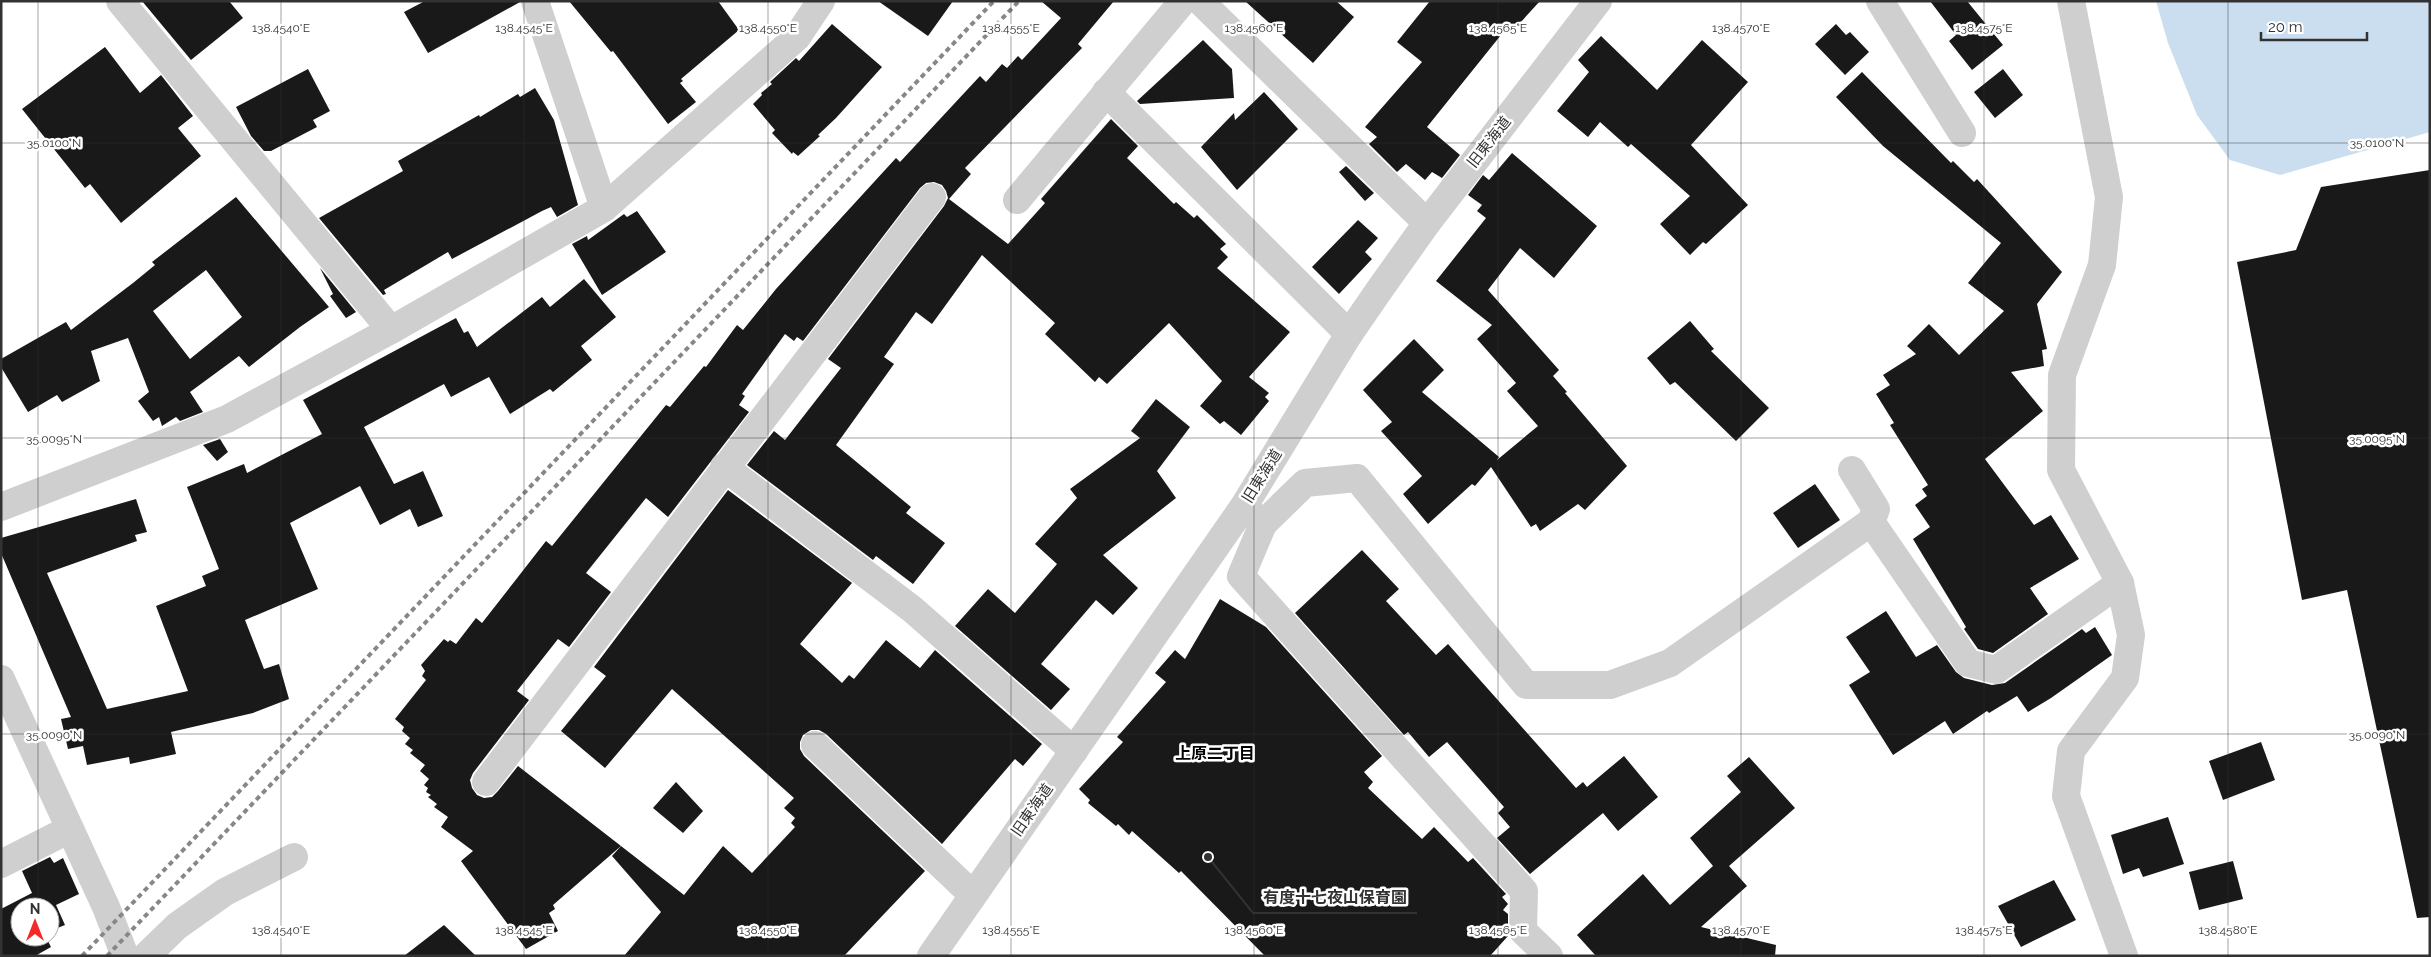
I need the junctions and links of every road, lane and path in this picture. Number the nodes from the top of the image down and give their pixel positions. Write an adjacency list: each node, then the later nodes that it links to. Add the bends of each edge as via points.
1 (120, 1): 15 (street)
2 (535, 1): 13 (street)
3 (820, 1): 13 (street, via 797,37)
4 (1183, 1): 9 (street)
5 (1200, 1): 14 (street)
6 (1598, 1): 14 (street, 旧東海道)
7 (1880, 1): 10 (street)
8 (2071, 1): 22 (street, via 2109,197 2102,264 2062,375 2061,470)
9 (1106, 92): 12 (street); 16 (street)
10 (1962, 133)
11 (932, 196): 17 (street)
12 (1017, 200)
13 (604, 208): 15 (street)
14 (1428, 222): 16 (street, 旧東海道)
15 (391, 330): 19 (street, via 227,419)
16 (1349, 334): 20 (street, 旧東海道)
17 (724, 467): 25 (street, via 912,609); 26 (street)
18 (1852, 470): 21 (street, via 1876,509)
19 (1, 507)
20 (1253, 515): 21 (street, via 1305,483 1357,478 1526,685 1610,685 1670,663); 25 (street, 旧東海道); 34 (street, via 1241,576 1524,891 1523,931)
21 (1871, 522): 22 (street, via 1968,663 1996,670)
22 (2120, 583): 35 (street, via 2131,635 2125,678 2071,751 2066,796)
23 (1, 678): 27 (street)
24 (815, 745): 30 (street)
25 (1074, 751): 30 (street, 旧東海道)
26 (486, 782)
27 (70, 829): 29 (street); 31 (street)
28 (294, 857): 32 (street, via 225,892 177,926)
29 (1, 864)
30 (973, 895): 33 (street, 旧東海道)
31 (125, 956)
32 (146, 956)
33 (931, 956)
34 (1549, 956)
35 (2124, 956)

